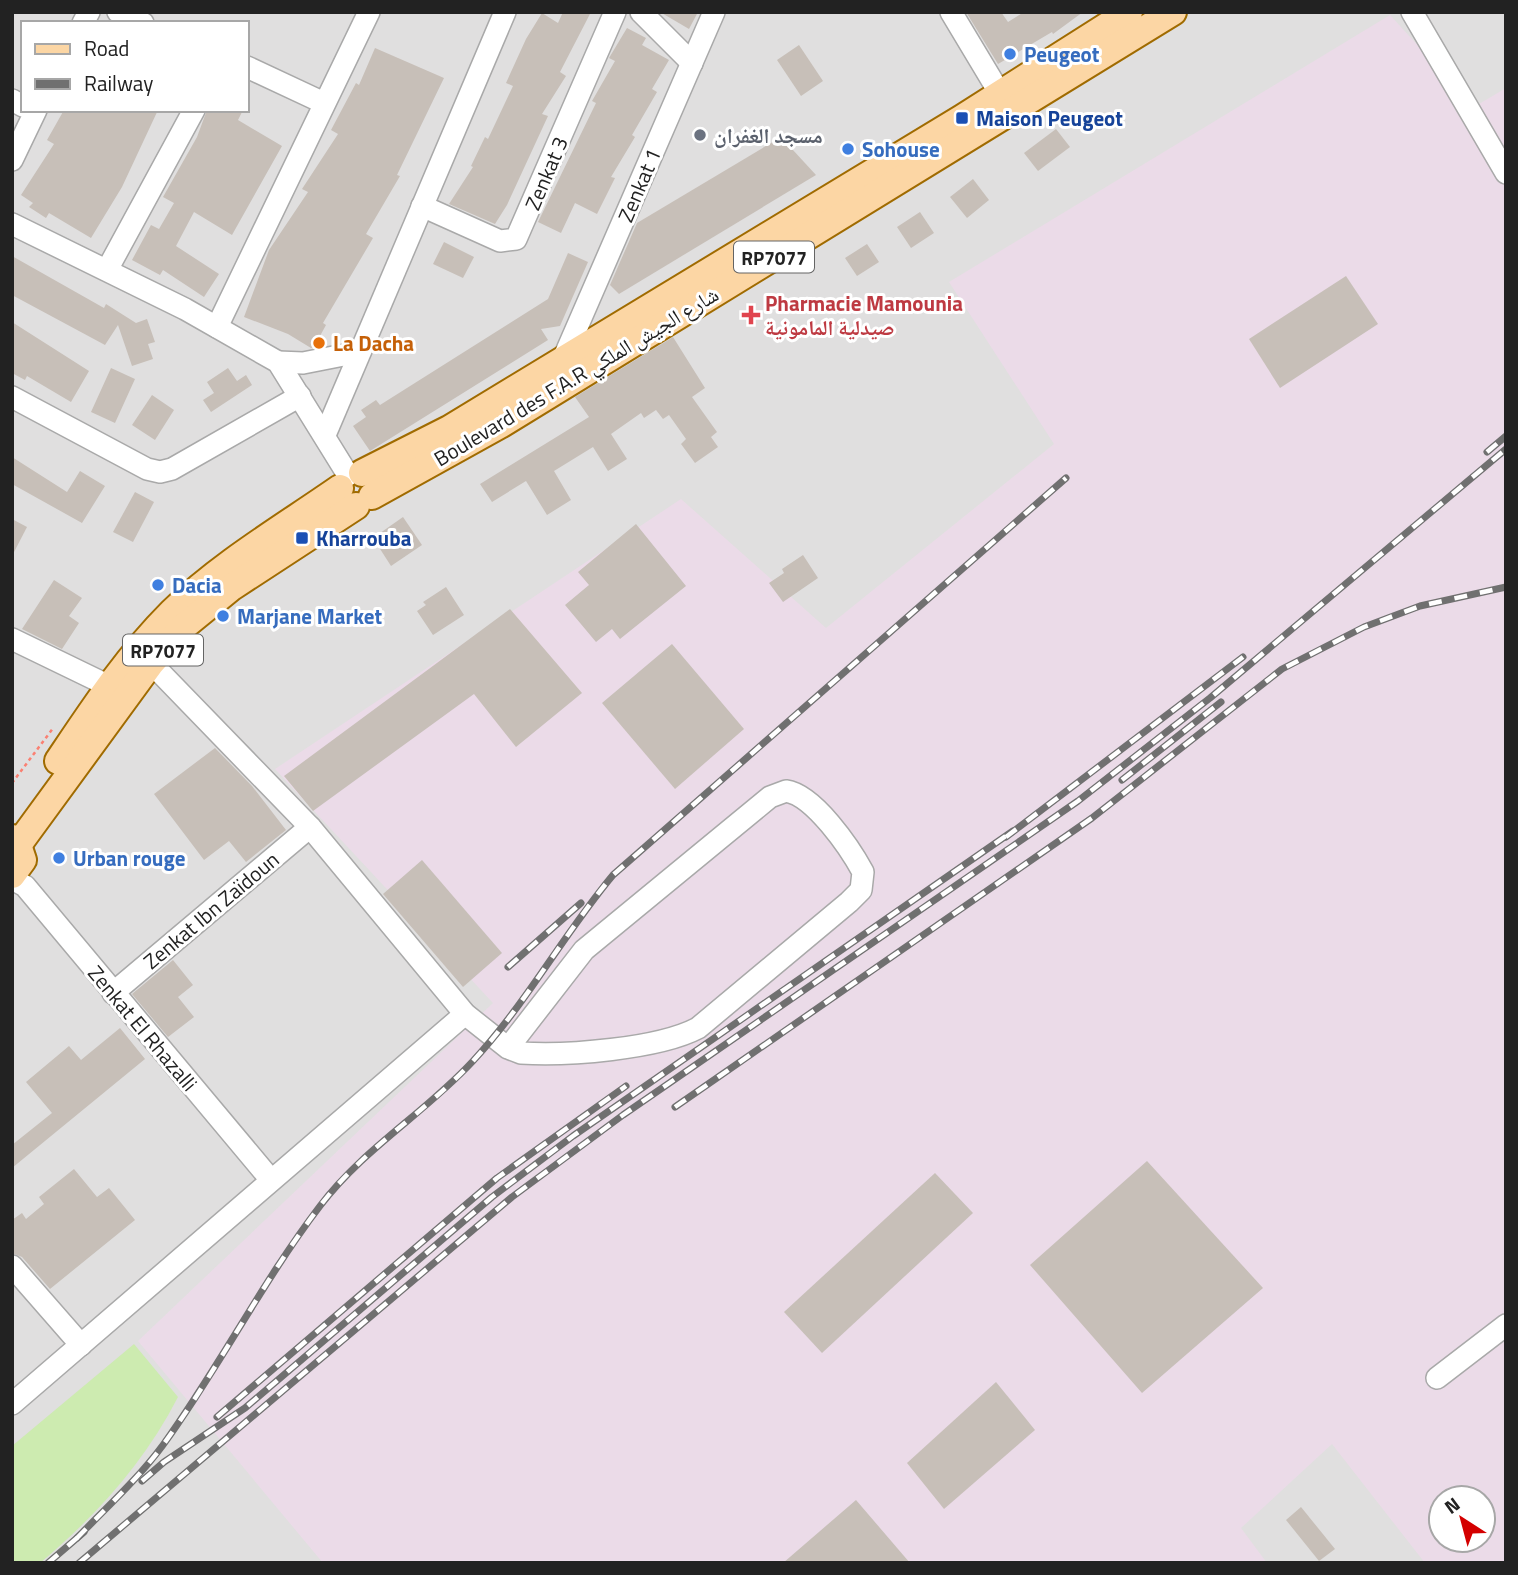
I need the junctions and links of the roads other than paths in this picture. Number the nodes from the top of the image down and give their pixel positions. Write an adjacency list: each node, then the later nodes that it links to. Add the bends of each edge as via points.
1 (118, 12): 11 (street)
2 (369, 12): 15 (street)
3 (505, 12): 20 (street)
4 (615, 12): 20 (street, Zenkat 3, via 516,239 500,241)
5 (641, 12): 12 (street)
6 (715, 12): 12 (street, Zenkat 1)
7 (951, 12): 14 (street)
8 (1129, 12): 14 (main road, Boulevard des F.A.R شارع الجيش الملكي / RP7077)
9 (1173, 12): 30 (main road, Boulevard des F.A.R شارع الجيش الملكي / RP7077, via 500,425)
10 (1412, 12): 19 (street)
11 (138, 21)
12 (692, 63): 25 (street, Zenkat 1)
13 (248, 67): 15 (street)
14 (999, 92): 25 (main road, Boulevard des F.A.R شارع الجيش الملكي / RP7077)
15 (324, 103): 23 (street)
16 (31, 112): 18 (street)
17 (193, 112): 22 (street)
18 (12, 160)
19 (1506, 173)
20 (422, 206): 24 (street)
21 (12, 224): 22 (street)
22 (107, 270): 23 (street)
23 (217, 327): 26 (street)
24 (359, 352): 26 (street, via 303,363); 29 (street)
25 (564, 357): 30 (main road, Boulevard des F.A.R شارع الجيش الملكي / RP7077)
26 (278, 362): 27 (street)
27 (300, 396): 28 (street, via 172,470 160,472); 29 (street)
28 (12, 397)
29 (325, 435): 30 (street)
30 (356, 488): 32 (main road, Boulevard des F.A.R شارع الجيش الملكي / RP7077, via 302,538 209,604); 33 (main road, Boulevard des F.A.R شارع الجيش الملكي / RP7077, via 195,592 159,626)
31 (12, 639): 33 (street)
32 (151, 663): 34 (street); 35 (main road, Boulevard des F.A.R شارع الجيش الملكي / RP7077)
33 (109, 686): 35 (main road, Boulevard des F.A.R شارع الجيش الملكي / RP7077, via 30,803)
34 (310, 827): 37 (street, Zenkat Ibn Zaïdoun); 38 (street)
35 (14, 835): 36 (main road, Boulevard des F.A.R شارع الجيش الملكي / RP7077, via 23,860)
36 (12, 877): 37 (street, Zenkat El Rhazalli, via 25,886)
37 (113, 993): 40 (street, Zenkat El Rhazalli)
38 (465, 1014): 39 (street); 40 (street)
39 (508, 1048): 39 (street, via 539,1054 633,1046 686,1034 849,902 860,890 863,872 832,826 802,797 786,791 770,797 584,950)
40 (271, 1180): 43 (street)
41 (12, 1266): 43 (street)
42 (1506, 1325): 44 (street)
43 (80, 1345): 45 (street)
44 (1437, 1378)
45 (12, 1404)

